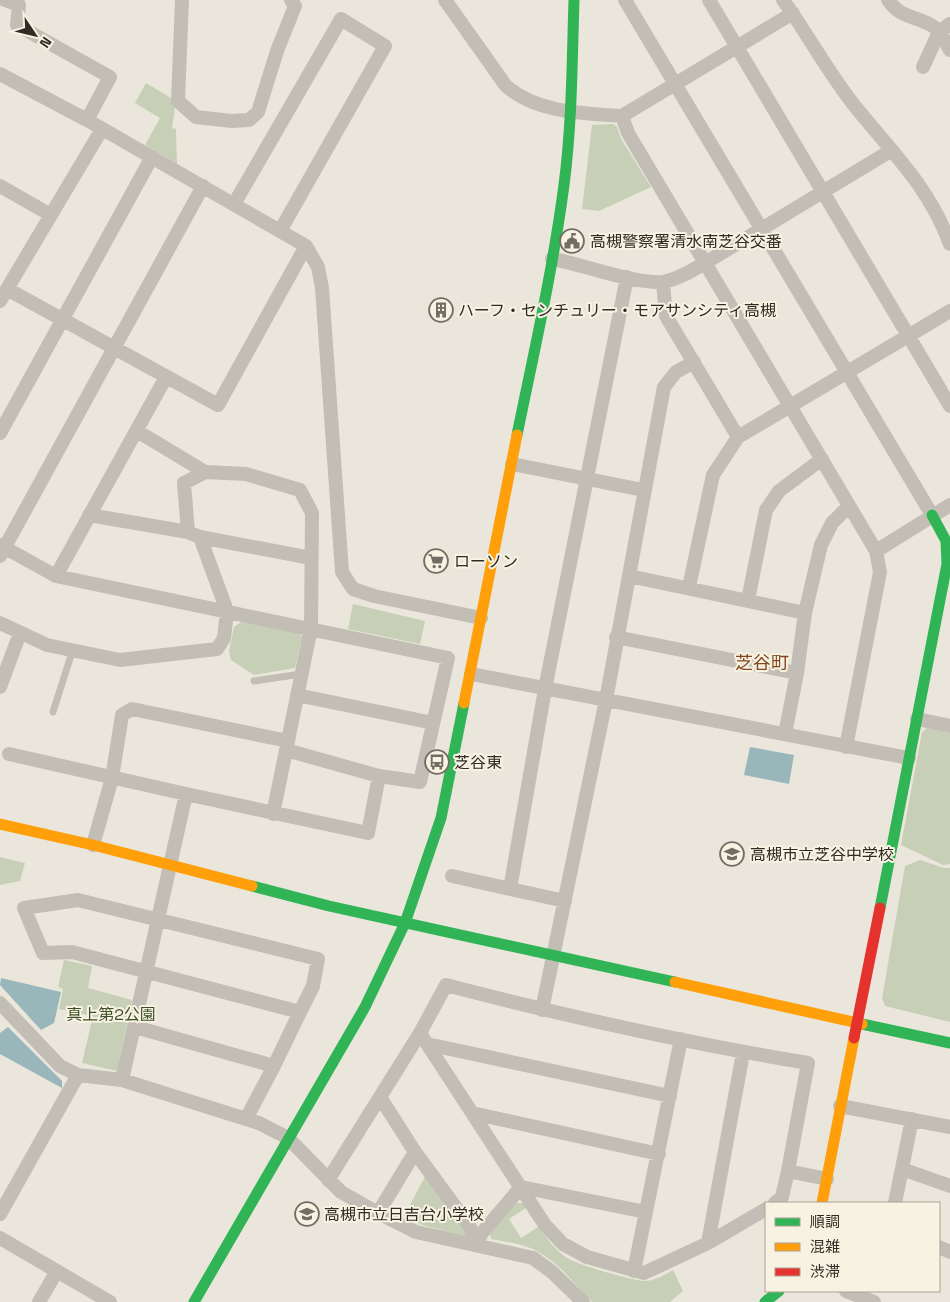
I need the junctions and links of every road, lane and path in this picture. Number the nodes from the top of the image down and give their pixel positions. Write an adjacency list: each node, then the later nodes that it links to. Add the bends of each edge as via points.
1 (6, 0): 19 (street, via 19,5 17,25 110,77)
2 (291, 0): 9 (street, via 295,6 258,112 249,120 232,121 196,118 178,101)
3 (445, 0): 17 (street, via 506,86 528,101)
4 (574, 0): 17 (street)
5 (625, 0): 16 (street)
6 (709, 0): 12 (street)
7 (784, 0): 10 (street)
8 (888, 0): 11 (street, via 906,17)
9 (181, 1)
10 (793, 13): 12 (street); 21 (street, via 857,109)
11 (945, 28): 13 (street); 14 (street)
12 (737, 47): 16 (street); 25 (street)
13 (950, 50)
14 (923, 67)
15 (0, 74): 19 (street)
16 (675, 84): 18 (street); 29 (street)
17 (570, 112): 18 (street); 33 (street, via 564,185)
18 (622, 116): 34 (street, via 628,133)
19 (87, 120): 20 (street)
20 (102, 129): 22 (street); 27 (street)
21 (892, 150): 25 (street); 28 (street)
22 (152, 157): 24 (street); 40 (street)
23 (0, 186): 27 (street)
24 (203, 186): 26 (street); 42 (street)
25 (823, 192): 29 (street); 41 (street)
26 (234, 204): 30 (street); 30 (street, via 341,19 385,46)
27 (51, 215): 37 (street)
28 (946, 220): 31 (street)
29 (761, 229): 34 (street); 44 (street)
30 (280, 231): 32 (street)
31 (950, 244)
32 (306, 246): 45 (street, via 218,405); 70 (street, via 318,266 322,288 342,572 353,589 374,596)
33 (552, 259): 35 (street); 52 (street)
34 (705, 263): 36 (street); 47 (street)
35 (627, 277): 36 (street); 54 (street)
36 (663, 282): 43 (street, via 666,316)
37 (7, 288): 38 (street); 40 (street)
38 (0, 302)
39 (950, 311): 41 (street)
40 (61, 319): 42 (street); 49 (street)
41 (908, 336): 44 (street); 46 (street)
42 (116, 348): 45 (street); 61 (street)
43 (694, 362): 50 (street); 55 (street, via 676,372 664,387)
44 (847, 373): 47 (street); 59 (street)
45 (166, 377): 48 (street)
46 (950, 406)
47 (790, 407): 50 (street); 51 (street)
48 (138, 431): 53 (street); 58 (street)
49 (0, 433)
50 (738, 437): 66 (street, via 713,475)
51 (822, 459): 57 (street); 67 (street, via 779,491 766,510)
52 (512, 464): 54 (street); 70 (street)
53 (204, 472): 60 (street, via 184,483); 63 (street, via 246,474 300,490 312,512)
54 (586, 478): 55 (street); 81 (street)
55 (643, 490): 65 (street)
56 (950, 505): 59 (street)
57 (849, 506): 62 (street); 69 (street, via 832,523 821,545)
58 (89, 515): 60 (street); 64 (street)
59 (932, 515): 62 (street); 85 (street, via 946,541 947,564)
60 (194, 535): 63 (street); 68 (street)
61 (1, 550): 64 (street)
62 (876, 551): 90 (street, via 880,572)
63 (311, 558): 72 (street)
64 (56, 576): 68 (street)
65 (629, 576): 66 (street); 74 (street)
66 (689, 587): 67 (street)
67 (748, 600): 69 (street)
68 (227, 611): 72 (street); 75 (street, via 224,638 217,649 120,660)
69 (805, 612): 76 (street)
70 (481, 618): 78 (street)
71 (0, 623): 73 (street)
72 (311, 628): 77 (street); 86 (street, via 448,658)
73 (20, 633): 75 (street, via 47,645); 80 (street)
74 (616, 637): 76 (street); 83 (street)
75 (73, 649): 84 (lane)
76 (797, 673): 88 (street)
77 (301, 674): 79 (lane); 82 (street)
78 (471, 674): 81 (street); 104 (street, via 441,818)
79 (254, 681)
80 (0, 687)
81 (545, 689): 83 (street); 101 (street)
82 (297, 695): 86 (street); 89 (street)
83 (606, 700): 88 (street); 102 (street)
84 (53, 712)
85 (917, 719): 87 (street); 92 (street)
86 (433, 723): 93 (street, via 420,782)
87 (950, 726)
88 (785, 734): 90 (street)
89 (287, 745): 93 (street); 94 (street, via 132,709 122,715); 96 (street)
90 (846, 747): 92 (street)
91 (9, 754): 94 (street)
92 (909, 758): 110 (street)
93 (380, 776): 96 (street, via 368,833)
94 (112, 778): 95 (street); 98 (street)
95 (186, 794): 96 (street); 99 (street)
96 (273, 814)
97 (0, 824): 98 (street)
98 (93, 845): 99 (street)
99 (169, 865): 103 (street); 104 (street)
100 (452, 876): 101 (street)
101 (510, 889): 102 (street)
102 (565, 901): 105 (street)
103 (158, 920): 106 (street); 106 (street, via 78,900 24,908 43,953 72,952); 109 (street, via 318,959 313,986)
104 (405, 923): 105 (street); 126 (street, via 365,1007)
105 (554, 956): 108 (street); 110 (street)
106 (146, 972): 109 (street); 111 (street)
107 (0, 1003): 117 (street, via 60,1066)
108 (542, 1010): 112 (street); 113 (street, via 446,985)
109 (300, 1012): 116 (street)
110 (858, 1022): 114 (street); 121 (street)
111 (135, 1027): 116 (street); 118 (street)
112 (681, 1038): 115 (street); 119 (street)
113 (423, 1039): 119 (street); 120 (street); 122 (street)
114 (950, 1043)
115 (743, 1053): 130 (street, via 808,1063); 143 (street)
116 (274, 1066): 123 (street)
117 (78, 1076): 118 (street); 141 (street)
118 (122, 1080): 123 (street)
119 (670, 1096): 128 (street)
120 (380, 1097): 127 (street); 131 (street)
121 (840, 1106): 124 (street); 132 (street)
122 (472, 1113): 128 (street); 134 (street)
123 (246, 1119): 126 (street)
124 (912, 1119): 125 (street); 129 (street)
125 (950, 1127)
126 (288, 1138): 131 (street); 151 (street)
127 (415, 1152): 140 (street); 144 (street, via 470,1227)
128 (659, 1154): 139 (street)
129 (902, 1169): 133 (street); 137 (street)
130 (788, 1171): 132 (street); 135 (street, via 782,1197)
131 (328, 1180): 140 (street, via 341,1192)
132 (827, 1180): 136 (street)
133 (950, 1186)
134 (521, 1187): 139 (street); 144 (street); 146 (street, via 545,1225 563,1244 587,1256)
135 (776, 1202)
136 (822, 1202)
137 (895, 1202)
138 (765, 1210): 143 (street)
139 (646, 1212): 146 (street)
140 (378, 1213): 144 (street, via 416,1232)
141 (0, 1214)
142 (0, 1238): 145 (street)
143 (708, 1243): 146 (street, via 655,1269 644,1273)
144 (476, 1244): 152 (street, via 533,1258)
145 (57, 1271): 149 (street); 150 (street)
146 (634, 1271)
147 (778, 1292): 153 (street)
148 (849, 1292): 154 (street)
149 (39, 1302)
150 (110, 1302)
151 (194, 1302)
152 (583, 1302)
153 (764, 1302)
154 (874, 1302)

